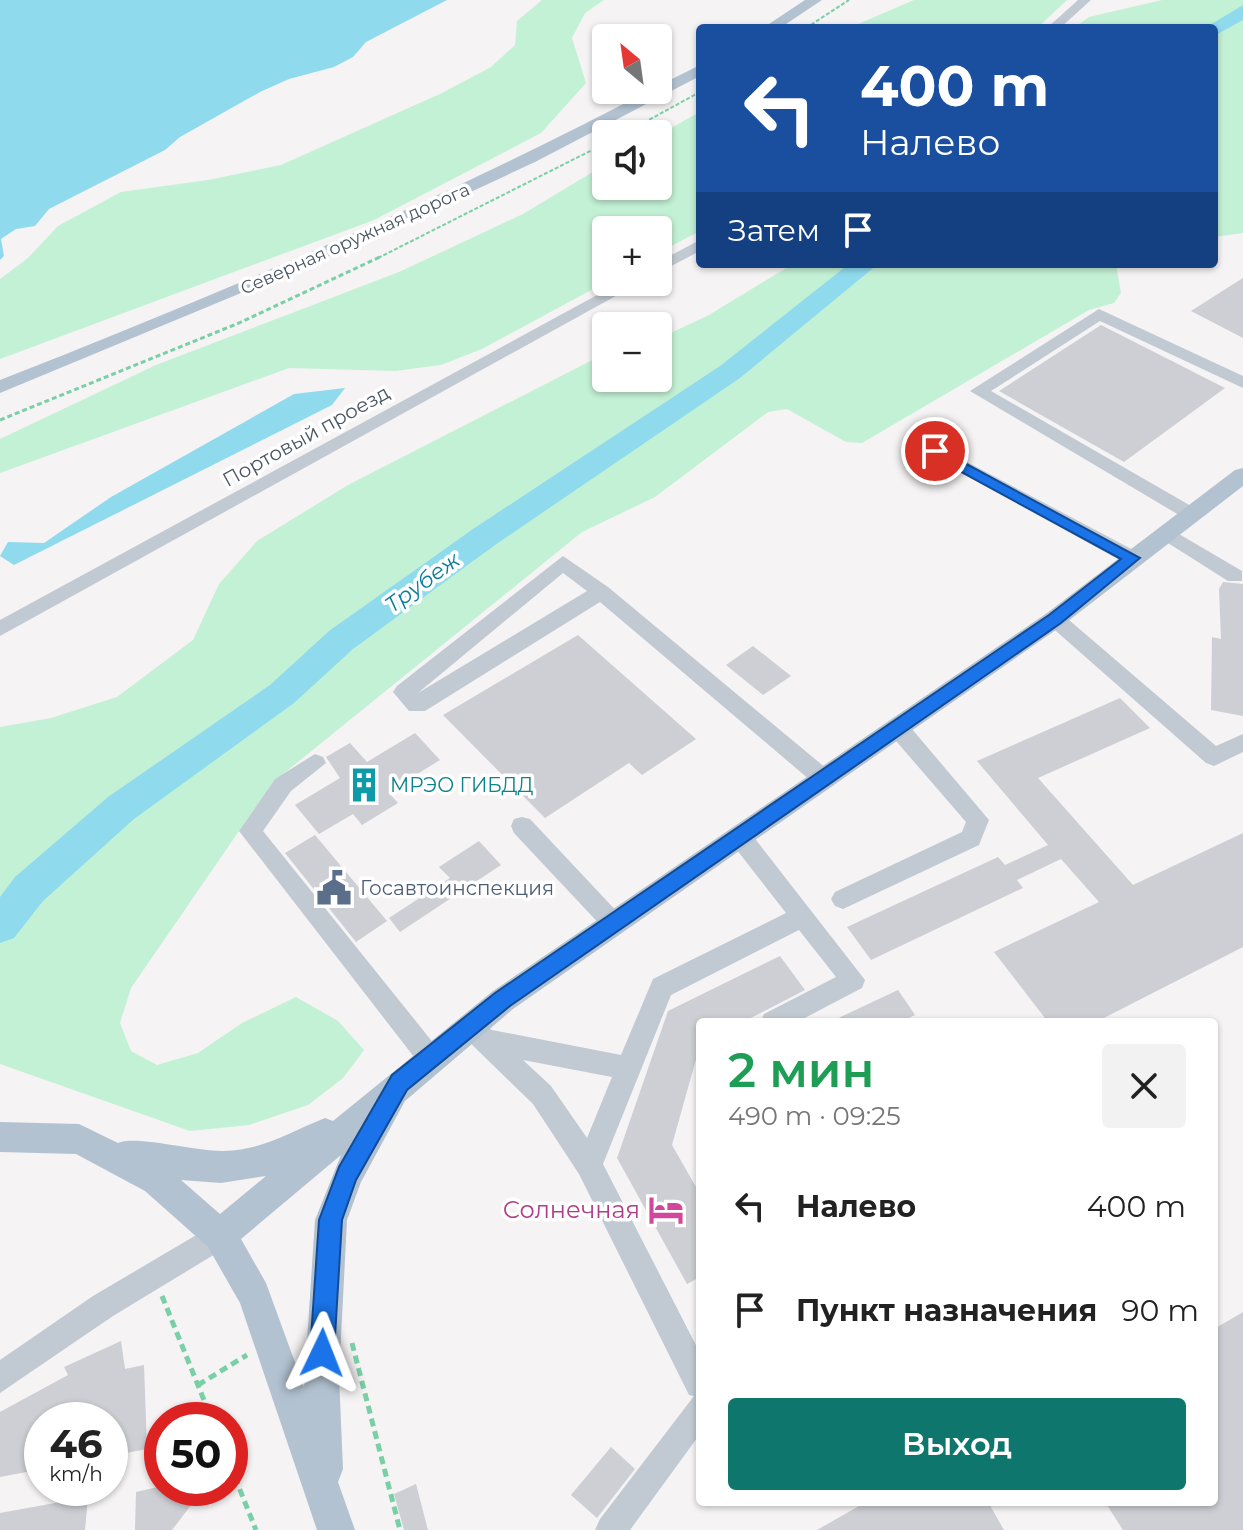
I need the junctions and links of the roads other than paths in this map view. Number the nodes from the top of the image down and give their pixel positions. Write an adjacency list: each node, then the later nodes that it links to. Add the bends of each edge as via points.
1 (815, 0): 4 (main road)
2 (836, 0): 5 (main road)
3 (1085, 0): 6 (street)
4 (776, 24)
5 (799, 24)
6 (1058, 24)
7 (696, 72): 15 (main road, Северная оружная дорога, via 382,228)
8 (696, 86): 9 (main road)
9 (632, 120)
10 (592, 142): 16 (main road, via 246,301)
11 (696, 247): 12 (street)
12 (672, 260)
13 (607, 296): 25 (street, Портовый проезд)
14 (1243, 383): 19 (street, via 1099,314 979,391)
15 (0, 387)
16 (0, 402)
17 (935, 451): 21 (street)
18 (1243, 475): 19 (main road)
19 (1191, 514): 20 (main road)
20 (1167, 533): 21 (main road); 22 (street)
21 (1132, 558): 24 (main road)
22 (1235, 570)
23 (601, 592): 23 (street, via 417,705 404,692 563,563); 29 (street)
24 (1055, 619): 26 (main road); 27 (street, via 1214,757)
25 (0, 629)
26 (898, 728): 29 (main road); 32 (street, via 978,820 971,838)
27 (1243, 742)
28 (315, 763): 37 (street, via 283,785 250,831)
29 (825, 780): 31 (main road)
30 (522, 826): 34 (street)
31 (741, 838): 33 (street); 34 (main road)
32 (843, 899)
33 (803, 916): 35 (street, via 853,980); 38 (street, via 662,987)
34 (613, 923): 36 (main road)
35 (781, 1018)
36 (478, 1033): 37 (main road); 38 (street); 43 (street, via 542,1095)
37 (430, 1058): 39 (main road)
38 (629, 1068): 43 (street)
39 (400, 1082): 40 (main road); 48 (main road, via 347,1175 331,1220 321,1376)
40 (358, 1117): 42 (main road, via 273,1159 233,1166 158,1162); 44 (main road)
41 (0, 1137): 42 (main road)
42 (79, 1139): 44 (main road, via 156,1180)
43 (589, 1165): 45 (street)
44 (220, 1235): 46 (street); 48 (main road, via 254,1295)
45 (696, 1376)
46 (0, 1378)
47 (696, 1414): 49 (street)
48 (331, 1515)
49 (611, 1530)

